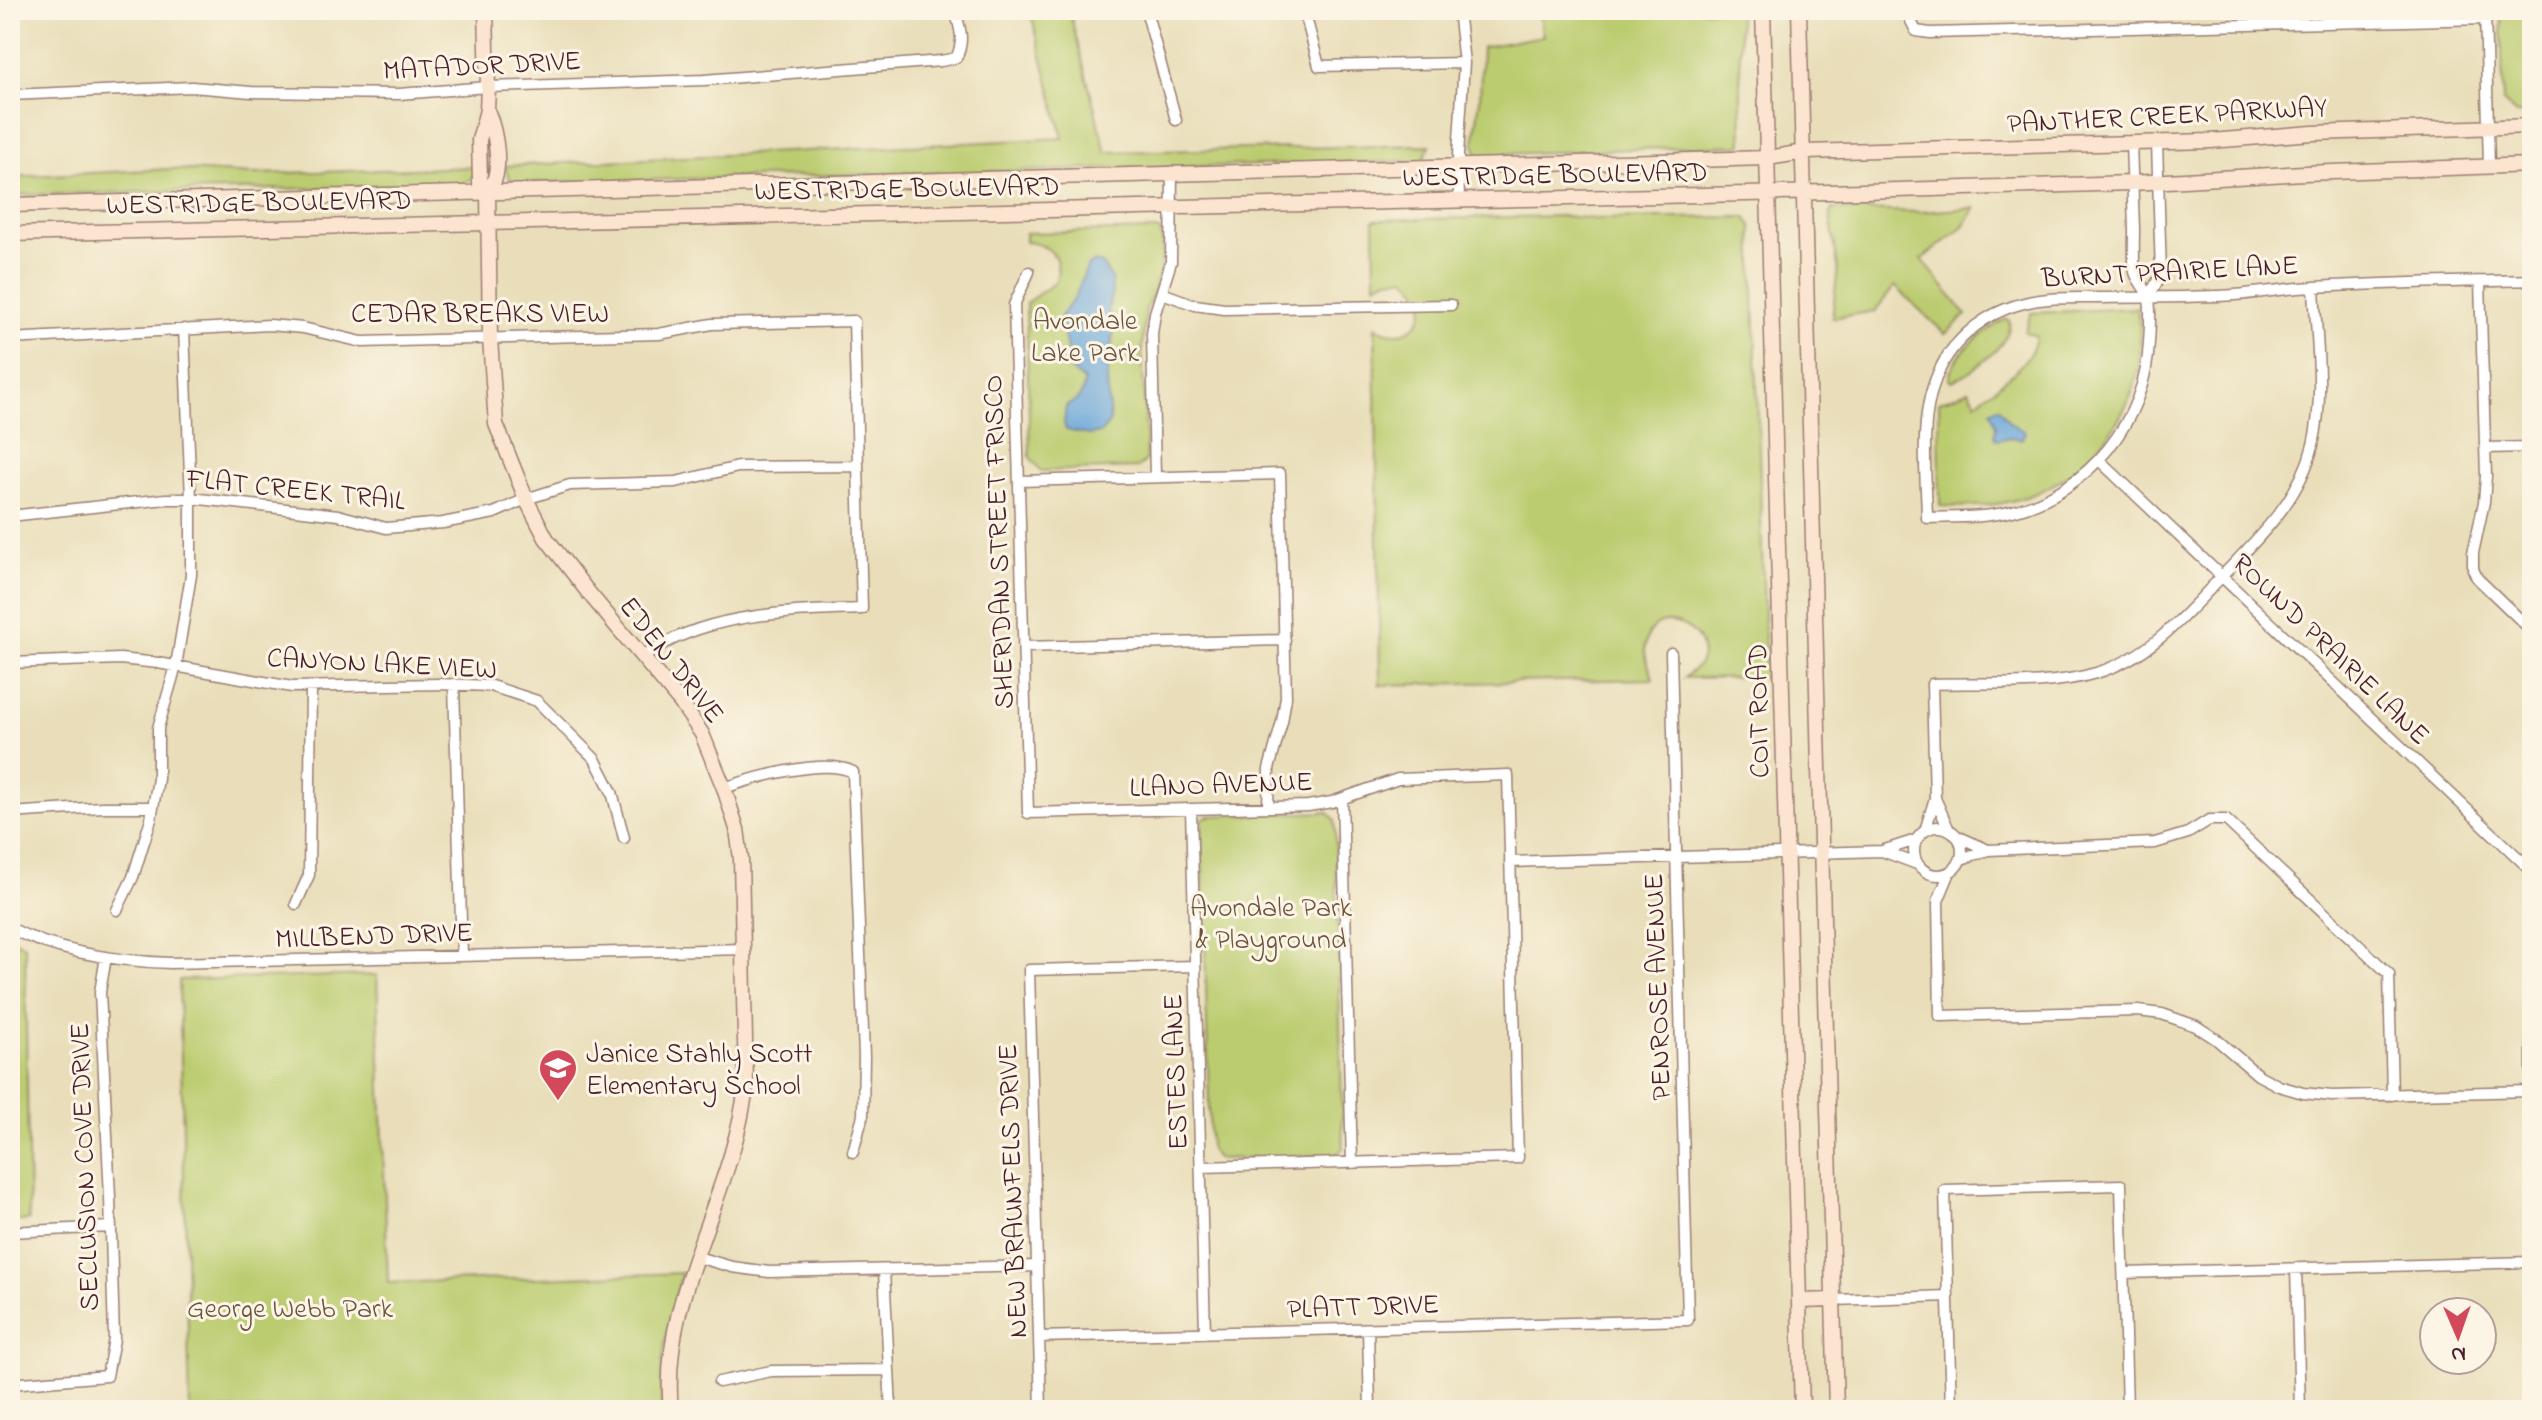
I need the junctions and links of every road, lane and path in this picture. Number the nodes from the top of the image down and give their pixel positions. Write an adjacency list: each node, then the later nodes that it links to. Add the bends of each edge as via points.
1 (486, 10): 11 (main road, EDEN DRIVE)
2 (955, 10): 11 (street, MATADOR DRIVE, via 962,47 956,58 941,61 704,80)
3 (1146, 10): 13 (street)
4 (1304, 10): 10 (street, via 1319,66)
5 (1458, 10): 10 (street)
6 (1763, 10): 19 (main road, COIT ROAD)
7 (1799, 10): 18 (main road)
8 (1910, 10): 9 (street, via 1913,27 1920,33)
9 (2485, 14): 15 (street)
10 (1464, 63): 21 (street)
11 (488, 87): 12 (street, MATADOR DRIVE, via 399,94 192,87); 26 (main road, EDEN DRIVE, via 479,140 480,186)
12 (10, 95)
13 (1176, 120)
14 (2532, 126): 15 (main road, PANTHER CREEK PARKWAY)
15 (2488, 128): 16 (main road, PANTHER CREEK PARKWAY); 22 (street)
16 (2157, 142): 17 (main road, PANTHER CREEK PARKWAY); 24 (street)
17 (2131, 143): 18 (main road, PANTHER CREEK PARKWAY); 25 (street)
18 (1804, 152): 19 (main road, WESTRIDGE BOULEVARD); 28 (main road)
19 (1768, 158): 21 (main road, WESTRIDGE BOULEVARD); 27 (main road, COIT ROAD)
20 (2532, 165): 22 (main road)
21 (1457, 166): 23 (main road, WESTRIDGE BOULEVARD); 29 (street)
22 (2489, 166): 24 (main road)
23 (1172, 174): 26 (main road, WESTRIDGE BOULEVARD); 31 (street)
24 (2158, 181): 25 (main road); 39 (street, via 2161,275)
25 (2132, 183): 28 (main road); 39 (street, via 2135,274)
26 (488, 192): 30 (main road, WESTRIDGE BOULEVARD); 32 (main road, EDEN DRIVE)
27 (1770, 193): 28 (main road, WESTRIDGE BOULEVARD); 29 (main road, WESTRIDGE BOULEVARD); 78 (main road, COIT ROAD)
28 (1806, 193): 77 (main road)
29 (1459, 201): 31 (main road, WESTRIDGE BOULEVARD)
30 (10, 205)
31 (1172, 208): 32 (main road, WESTRIDGE BOULEVARD); 38 (street, via 1171,262)
32 (489, 222): 33 (main road, WESTRIDGE BOULEVARD); 43 (main road, EDEN DRIVE)
33 (10, 234)
34 (1029, 272): 49 (street, SHERIDAN STREET FRISCO, via 1014,305)
35 (2532, 280): 36 (street, BURNT PRAIRIE LANE)
36 (2480, 282): 37 (street, BURNT PRAIRIE LANE); 45 (street)
37 (2314, 287): 39 (street, BURNT PRAIRIE LANE); 53 (street, via 2317,413 2309,459 2279,514)
38 (1162, 293): 40 (street, via 1224,309); 48 (street, via 1152,334)
39 (2149, 296): 46 (street, via 2142,385 2125,425); 46 (street, BURNT PRAIRIE LANE, via 2027,302 1991,316 1961,340 1939,371 1927,407 1927,518 1986,516 2028,506 2066,487)
40 (1451, 305)
41 (184, 329): 42 (street, CEDAR BREAKS VIEW); 43 (street, CEDAR BREAKS VIEW, via 270,325 362,342); 50 (street)
42 (10, 339)
43 (490, 339): 47 (street, CEDAR BREAKS VIEW, via 659,334 712,324 854,321); 51 (main road, EDEN DRIVE, via 496,424)
44 (2532, 447): 45 (street)
45 (2485, 448): 54 (street, via 2486,489 2473,569)
46 (2099, 460): 53 (street, ROUND PRAIRIE LANE)
47 (858, 466): 51 (street, FLAT CREEK TRAIL, via 738,467 676,482 570,485); 58 (street, via 862,609 755,616 661,644)
48 (1155, 477): 49 (street); 55 (street, via 1280,474)
49 (1019, 481): 56 (street, SHERIDAN STREET FRISCO)
50 (191, 499): 51 (street, FLAT CREEK TRAIL, via 338,515 386,528 494,513); 52 (street, FLAT CREEK TRAIL); 60 (street, via 191,575)
51 (526, 499): 58 (main road, EDEN DRIVE, via 546,538)
52 (10, 516)
53 (2222, 576): 64 (street, via 2159,640 2107,670 2064,680 1932,684); 83 (street, ROUND PRAIRIE LANE)
54 (2532, 631)
55 (1285, 640): 56 (street); 67 (street, via 1285,708 1271,761)
56 (1024, 647): 70 (street, SHERIDAN STREET FRISCO)
57 (1671, 653): 79 (street, PENROSE AVENUE)
58 (643, 657): 63 (main road, EDEN DRIVE, via 702,734)
59 (10, 663): 60 (street, CANYON LAKE VIEW, via 120,659)
60 (176, 666): 62 (street, CANYON LAKE VIEW); 66 (street, via 158,728)
61 (454, 684): 62 (street, CANYON LAKE VIEW); 73 (street, CANYON LAKE VIEW, via 491,686 537,701 595,759 612,792); 91 (street)
62 (311, 687): 87 (street, via 309,875)
63 (724, 788): 90 (main road, EDEN DRIVE, via 741,859); 98 (street, via 787,771 827,767 853,772 864,1057 863,1115)
64 (1935, 798): 71 (street); 72 (street)
65 (1342, 799): 67 (street, LLANO AVENUE); 81 (street, LLANO AVENUE, via 1398,779 1508,775); 99 (street)
66 (153, 807): 69 (street); 88 (street, via 133,877)
67 (1268, 807): 68 (street, LLANO AVENUE)
68 (1191, 809): 70 (street, LLANO AVENUE); 93 (street, ESTES LANE)
69 (10, 813)
70 (1028, 813)
71 (1925, 831): 72 (street, via 1937,827); 74 (street)
72 (1953, 833): 75 (street); 80 (street, via 1962,846)
73 (624, 838)
74 (1916, 840): 76 (street); 82 (street)
75 (1988, 850): 80 (street); 96 (street, via 2155,843 2209,820 2231,823 2389,974)
76 (1882, 851): 77 (street); 82 (street)
77 (1820, 853): 78 (street); 110 (main road)
78 (1787, 854): 79 (street); 111 (main road, COIT ROAD)
79 (1676, 857): 81 (street); 112 (street, PENROSE AVENUE)
80 (1961, 859): 84 (street)
81 (1510, 862): 99 (street, via 1518,1158)
82 (1917, 864): 85 (street)
83 (2532, 871)
84 (1950, 872): 85 (street); 86 (street)
85 (1926, 873): 86 (street)
86 (1938, 901): 96 (street, via 1940,1016 2162,1014 2206,1032 2258,1075 2291,1090 2322,1096)
87 (296, 904)
88 (117, 910)
89 (10, 928): 92 (street, MILLBEND DRIVE, via 39,941)
90 (745, 949): 91 (street, MILLBEND DRIVE); 103 (main road, EDEN DRIVE, via 743,1109)
91 (462, 955): 92 (street, MILLBEND DRIVE, via 211,964)
92 (106, 957): 101 (street, SECLUSION COVE DRIVE, via 100,992)
93 (1195, 966): 100 (street, ESTES LANE); 105 (street, NEW BRAUNFELS DRIVE, via 1029,970)
94 (2532, 1031): 95 (street)
95 (2531, 1091): 96 (street); 97 (street)
96 (2392, 1095)
97 (2532, 1115)
98 (853, 1152)
99 (1352, 1163): 100 (street)
100 (1201, 1167): 114 (street, ESTES LANE)
101 (111, 1227): 102 (street); 118 (street, SECLUSION COVE DRIVE, via 114,1339 107,1376)
102 (10, 1232)
103 (697, 1257): 107 (street, via 769,1272); 119 (main road, EDEN DRIVE, via 676,1325)
104 (2532, 1262): 106 (street)
105 (1037, 1266): 107 (street); 115 (street, NEW BRAUNFELS DRIVE)
106 (2296, 1268): 108 (street); 127 (street)
107 (884, 1270): 116 (street)
108 (2124, 1273): 109 (street, via 2121,1185 1945,1190); 126 (street)
109 (1948, 1296): 110 (street); 125 (street)
110 (1834, 1300): 111 (main road); 124 (main road)
111 (1800, 1301): 123 (main road, COIT ROAD)
112 (1688, 1320): 113 (street, PLATT DRIVE)
113 (1368, 1329): 114 (street, PLATT DRIVE); 122 (street)
114 (1205, 1333): 115 (street, PLATT DRIVE)
115 (1039, 1337): 121 (street, NEW BRAUNFELS DRIVE)
116 (888, 1370): 117 (street, via 771,1371); 120 (street)
117 (719, 1382)
118 (10, 1384)
119 (671, 1410)
120 (891, 1410)
121 (1041, 1410)
122 (1370, 1410)
123 (1802, 1410)
124 (1836, 1410)
125 (1951, 1410)
126 (2127, 1410)
127 (2300, 1410)

